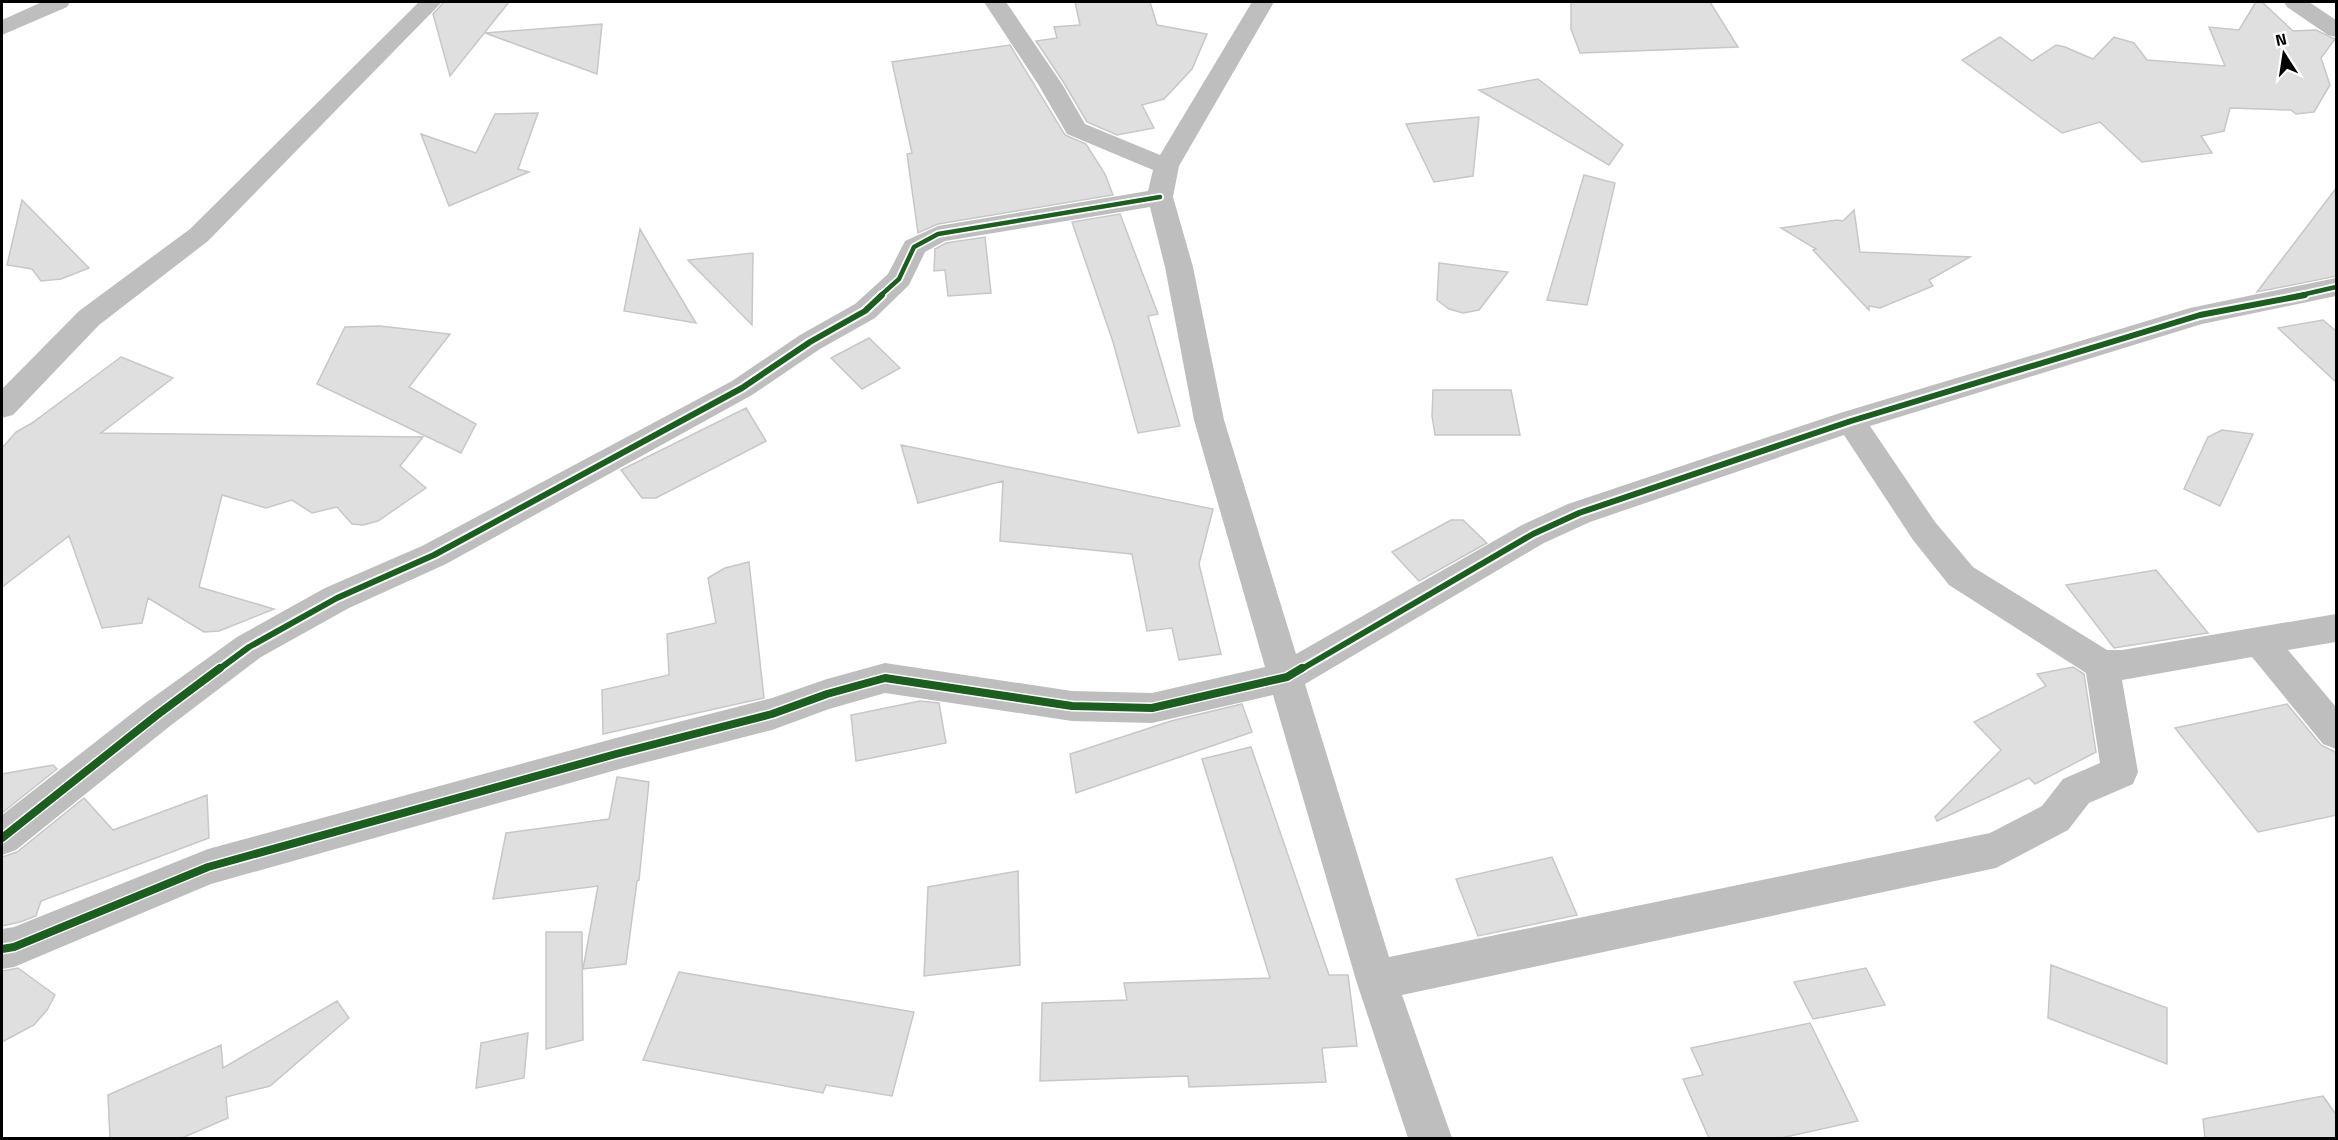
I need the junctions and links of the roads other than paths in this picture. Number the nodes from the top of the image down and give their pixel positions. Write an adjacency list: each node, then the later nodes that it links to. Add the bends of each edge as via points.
1 (59, 2): 6 (street)
2 (431, 2): 10 (street, via 199,235 89,318)
3 (995, 2): 8 (street, via 1076,129)
4 (1263, 2): 8 (street)
5 (2295, 2): 7 (street)
6 (2, 27)
7 (2337, 30)
8 (1163, 181): 15 (street, via 1209,420); 17 (street, via 938,234 914,247 899,279 865,311 742,388 434,555 336,598 249,647)
9 (2337, 287): 11 (street, via 2200,315)
10 (2, 407)
11 (1851, 421): 14 (street, via 1924,531 1961,576); 15 (street, via 1579,513 1533,534)
12 (2337, 628): 13 (street)
13 (2259, 640): 14 (street, via 2122,665); 16 (street)
14 (2103, 665): 19 (street, via 2120,772 2076,791 2055,818 1996,850)
15 (1287, 677): 18 (street, via 1152,708 1072,706 885,678 772,714 208,867); 19 (street)
16 (2337, 733)
17 (2, 838)
18 (2, 949)
19 (1376, 980): 20 (street)
20 (1430, 1138)

